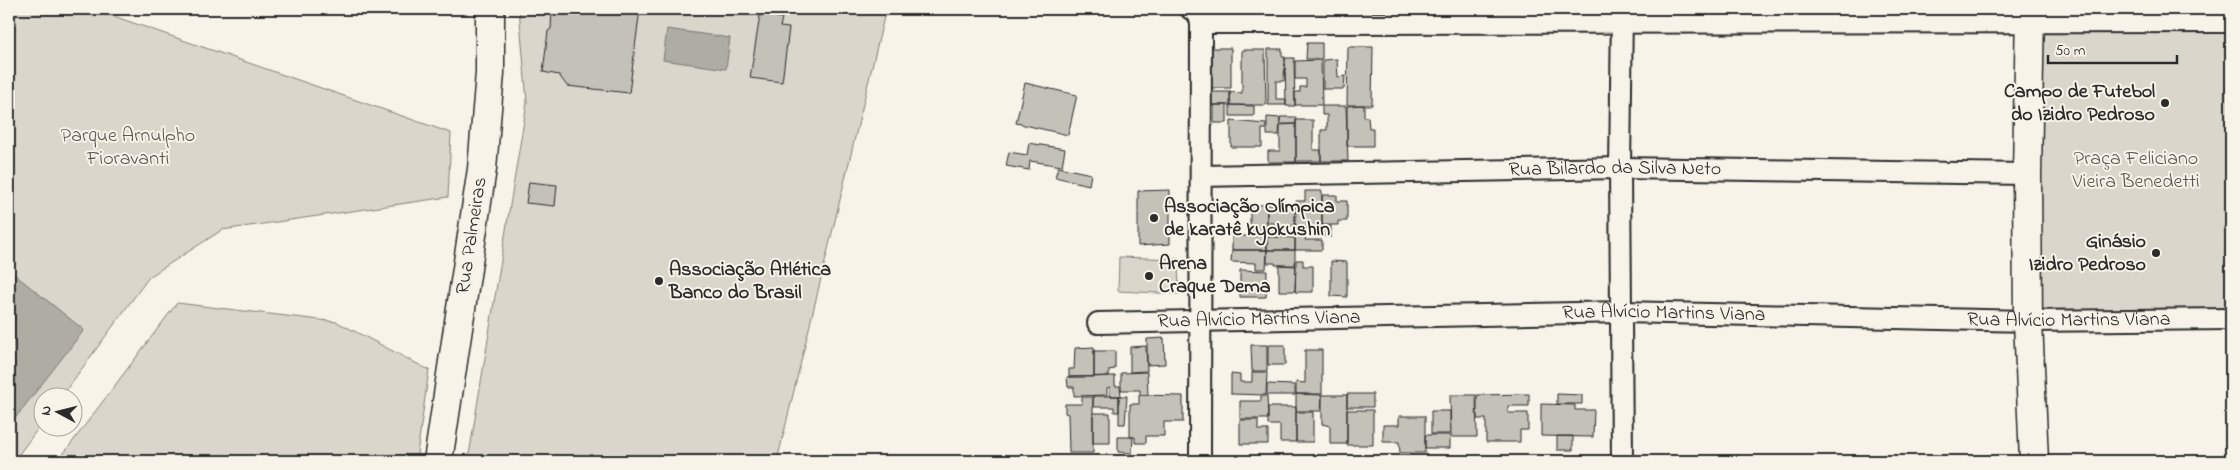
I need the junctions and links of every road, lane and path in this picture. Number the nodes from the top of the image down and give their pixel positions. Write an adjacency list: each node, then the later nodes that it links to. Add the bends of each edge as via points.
1 (490, 9): 15 (street, Rua Palmeiras, via 490,73 482,169)
2 (2030, 15): 3 (street); 5 (street); 8 (street)
3 (2151, 15): 6 (street)
4 (1196, 16): 5 (street); 9 (street)
5 (1622, 16): 7 (street)
6 (2231, 22)
7 (1620, 168): 8 (street, Rua Bilardo da Silva Neto); 9 (street, Rua Bilardo da Silva Neto); 10 (street)
8 (2027, 174): 13 (street)
9 (1202, 176): 12 (street)
10 (1622, 312): 12 (street, Rua Alvício Martins Viana); 13 (street, Rua Alvício Martins Viana); 17 (street)
11 (2231, 319): 13 (street, Rua Alvício Martins Viana)
12 (1200, 321): 14 (street, Rua Alvício Martins Viana); 16 (street)
13 (2028, 321): 18 (street)
14 (1098, 323)
15 (438, 461)
16 (1200, 461)
17 (1622, 461)
18 (2034, 461)

